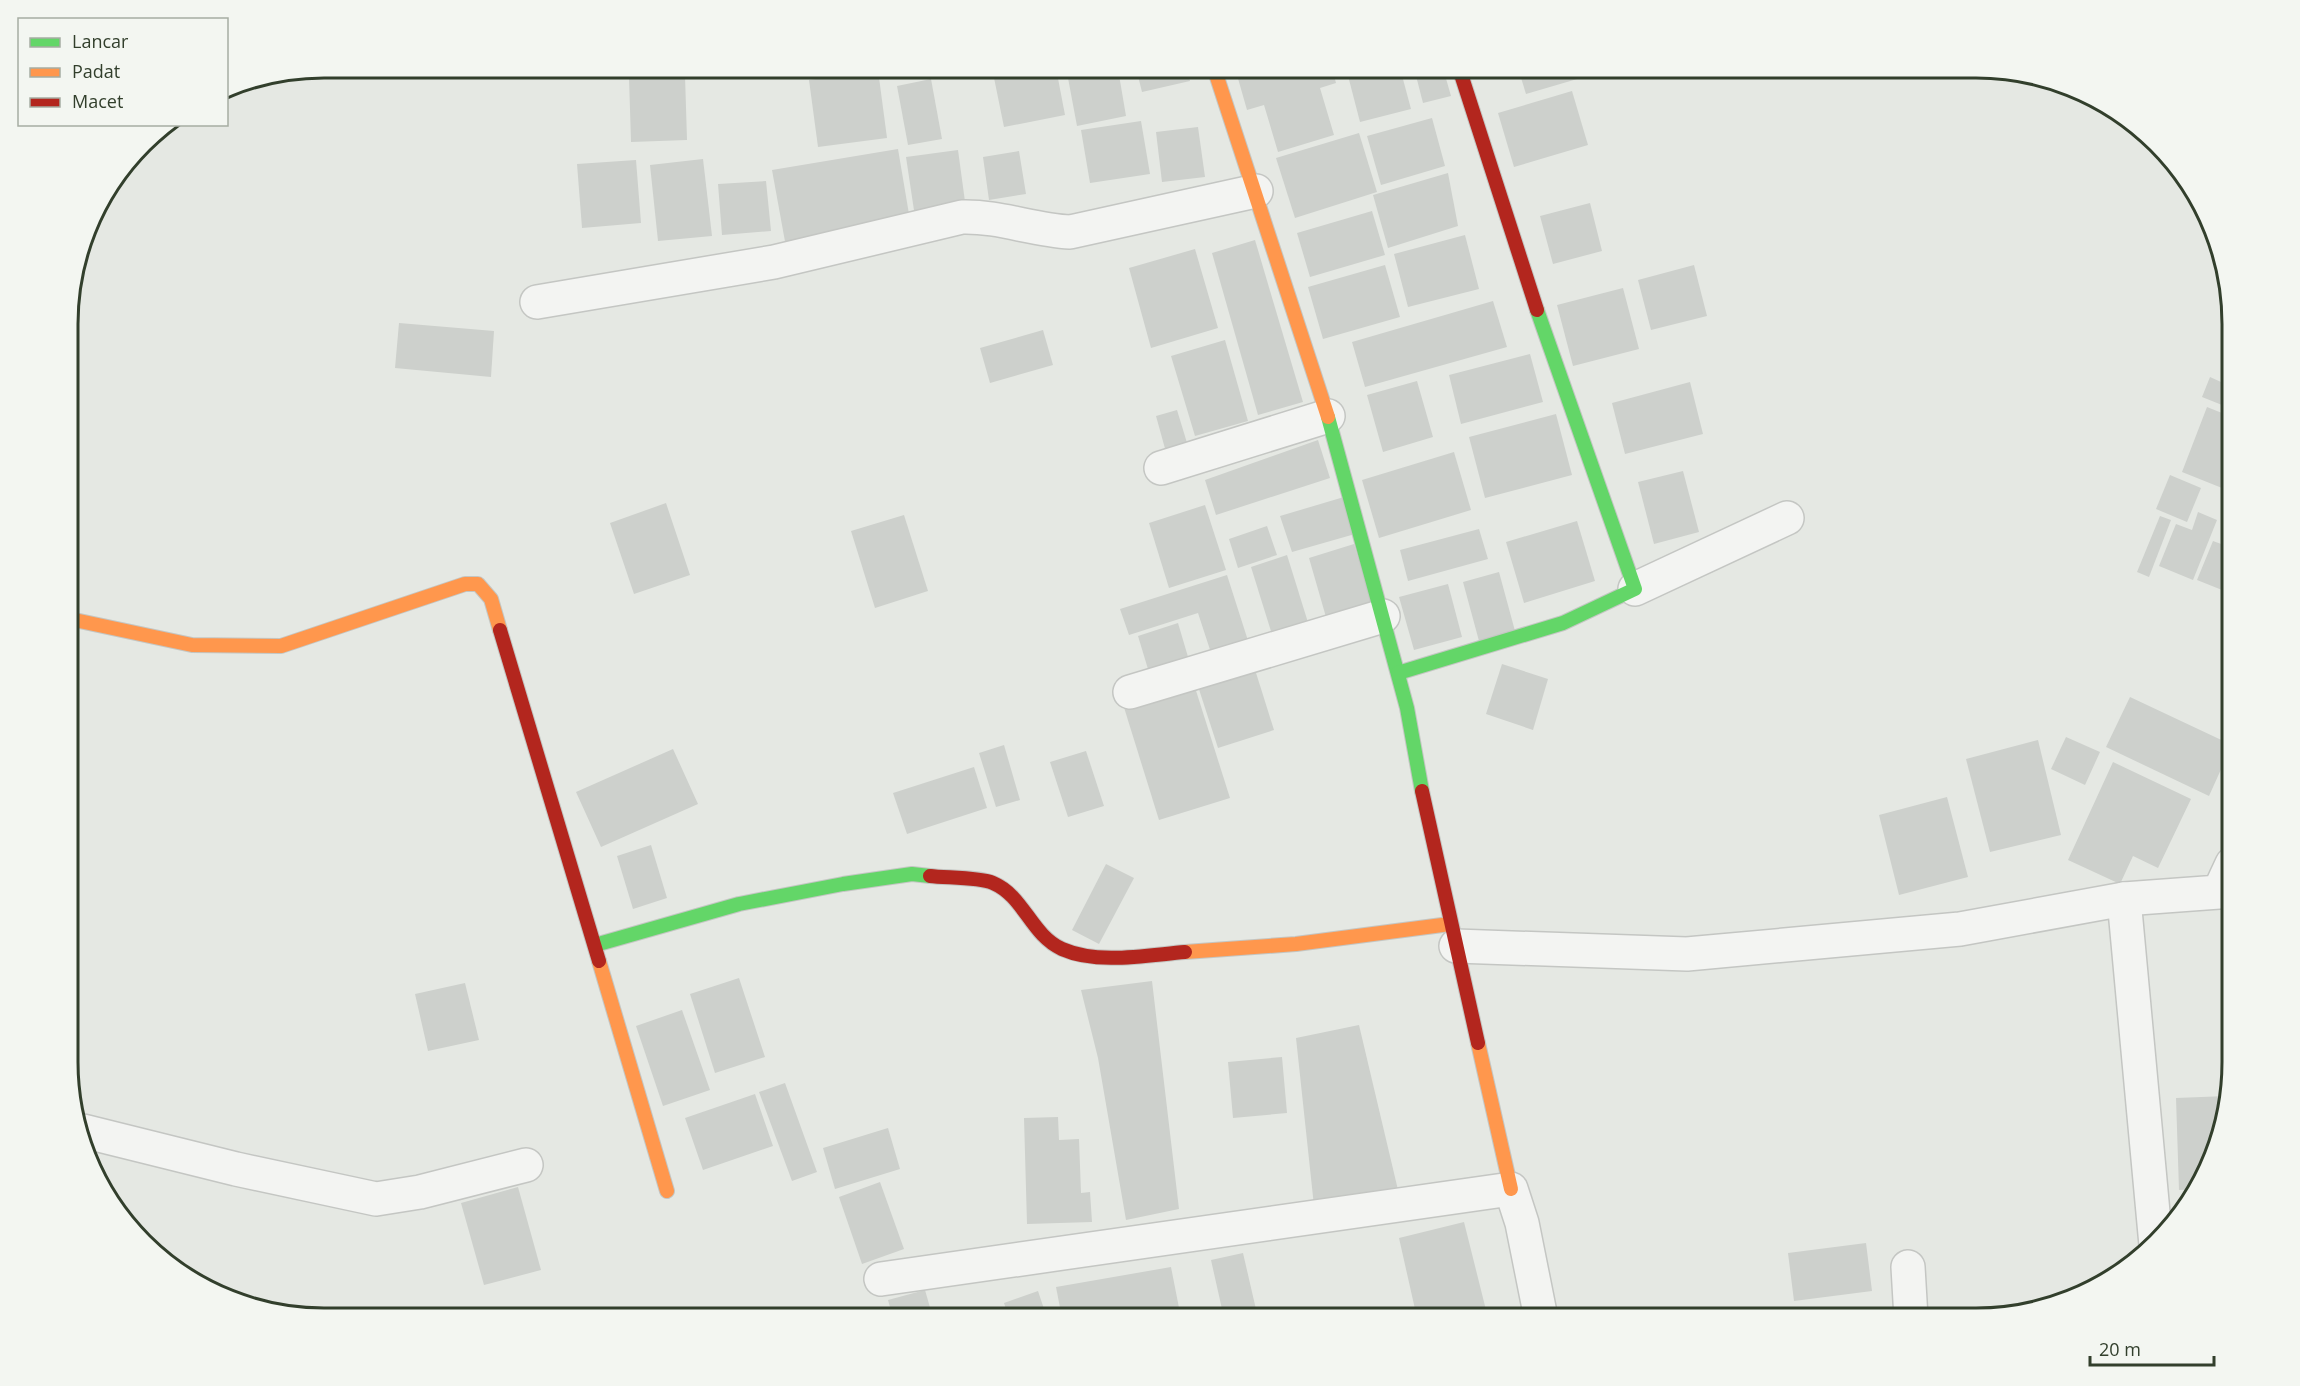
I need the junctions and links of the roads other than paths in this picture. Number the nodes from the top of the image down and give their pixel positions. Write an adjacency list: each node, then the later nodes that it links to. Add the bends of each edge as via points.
1 (1217, 78): 3 (street)
2 (1463, 78): 8 (street, via 1515,248)
3 (1256, 191): 4 (street, via 1070,232 983,216 962,217 774,262); 5 (street)
4 (537, 302)
5 (1328, 416): 6 (street); 9 (street)
6 (1161, 468)
7 (1787, 518): 8 (street)
8 (1635, 589): 11 (street, via 1563,623)
9 (1383, 616): 11 (street); 12 (street)
10 (78, 621): 16 (street, via 192,645 281,646 465,584 478,584 491,599)
11 (1398, 673): 15 (street)
12 (1130, 692)
13 (2222, 885): 14 (street)
14 (2124, 899): 15 (street, via 1960,929 1687,954); 21 (street)
15 (1453, 935): 16 (street, via 1094,956 1062,949 1037,931 1017,901 993,883 912,874 739,904); 19 (street)
16 (596, 945): 20 (street)
17 (88, 1132): 18 (street, via 376,1199)
18 (526, 1166)
19 (1510, 1189): 23 (street); 24 (street, via 1522,1223)
20 (667, 1191)
21 (2155, 1231)
22 (1908, 1267): 25 (street)
23 (881, 1279)
24 (1539, 1308)
25 (1910, 1308)

